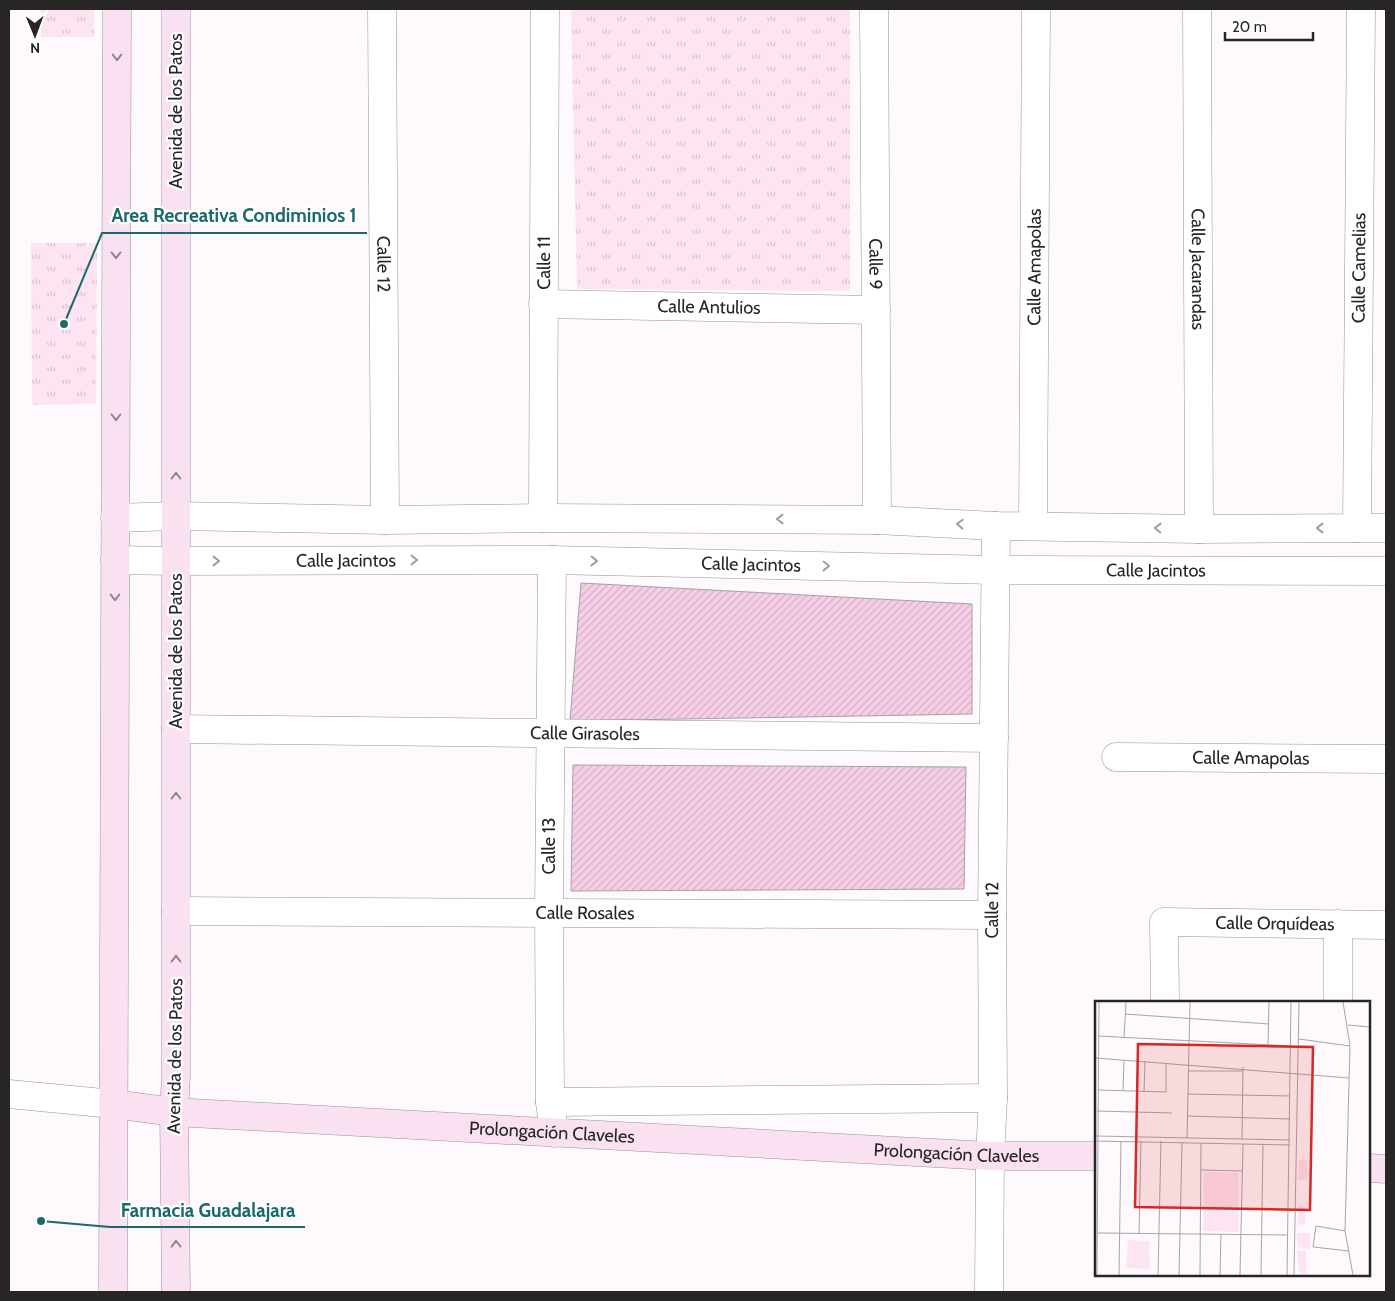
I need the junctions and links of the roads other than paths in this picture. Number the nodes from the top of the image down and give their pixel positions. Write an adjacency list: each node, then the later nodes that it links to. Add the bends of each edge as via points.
1 (117, 9): 12 (street, one-way to 12)
2 (176, 9): 11 (street, Avenida de los Patos, one-way to 2)
3 (382, 9): 14 (street, Calle 12)
4 (545, 9): 9 (street, Calle 11)
5 (874, 9): 10 (street, Calle 9)
6 (1036, 9): 17 (street, Calle Amapolas)
7 (1197, 9): 20 (street, Calle Jacarandas)
8 (1361, 9): 18 (street, Calle Camelias)
9 (543, 304): 10 (street, Calle Antulios); 13 (street, Calle 11)
10 (876, 310): 15 (street, Calle 9)
11 (176, 516): 12 (street); 14 (street); 23 (street, Avenida de los Patos)
12 (115, 518): 21 (street)
13 (543, 518): 14 (street); 15 (street, one-way to 13)
14 (385, 520)
15 (877, 520): 16 (street, one-way to 15)
16 (996, 526): 17 (street); 24 (street, Calle 12)
17 (1033, 526): 20 (street, one-way to 17)
18 (1357, 528): 19 (street); 20 (street, one-way to 20)
19 (1386, 528)
20 (1200, 529)
21 (115, 560): 23 (street, Calle Jacintos); 41 (street, one-way to 41)
22 (552, 560): 23 (street, Calle Jacintos, one-way to 22); 24 (street, Calle Jacintos, one-way to 24); 27 (street, Calle 13)
23 (175, 561): 26 (street, Avenida de los Patos)
24 (995, 570): 25 (street, Calle Jacintos); 28 (street, Calle 12)
25 (1386, 571)
26 (176, 729): 27 (street, Calle Girasoles); 31 (street, Avenida de los Patos, one-way to 26)
27 (550, 734): 28 (street, Calle Girasoles); 32 (street, Calle 13)
28 (994, 738): 33 (street, Calle 12)
29 (1116, 757): 30 (street, Calle Amapolas)
30 (1386, 759)
31 (176, 911): 32 (street, Calle Rosales); 42 (street, Avenida de los Patos, one-way to 31)
32 (549, 913): 33 (street, Calle Rosales); 40 (street, Calle 13)
33 (992, 915): 39 (street, Calle 12)
34 (1338, 924): 35 (street, Calle Orquídeas); 36 (street, Calle Orquídeas, via 1164,922); 37 (street)
35 (1386, 925)
36 (1165, 1001)
37 (1338, 1001)
38 (9, 1094): 41 (street, Prolongación Claveles)
39 (993, 1098): 40 (street); 44 (street, Calle 12)
40 (550, 1102): 43 (street, Calle 13)
41 (113, 1104): 42 (street, Prolongación Claveles); 48 (street)
42 (174, 1112): 43 (street, Prolongación Claveles); 49 (street, Avenida de los Patos, one-way to 42)
43 (554, 1133): 44 (street, Prolongación Claveles)
44 (990, 1156): 45 (street, Prolongación Claveles); 50 (street, Calle 12)
45 (1095, 1156)
46 (1370, 1168): 47 (street)
47 (1386, 1169)
48 (113, 1292)
49 (176, 1292)
50 (989, 1292)

